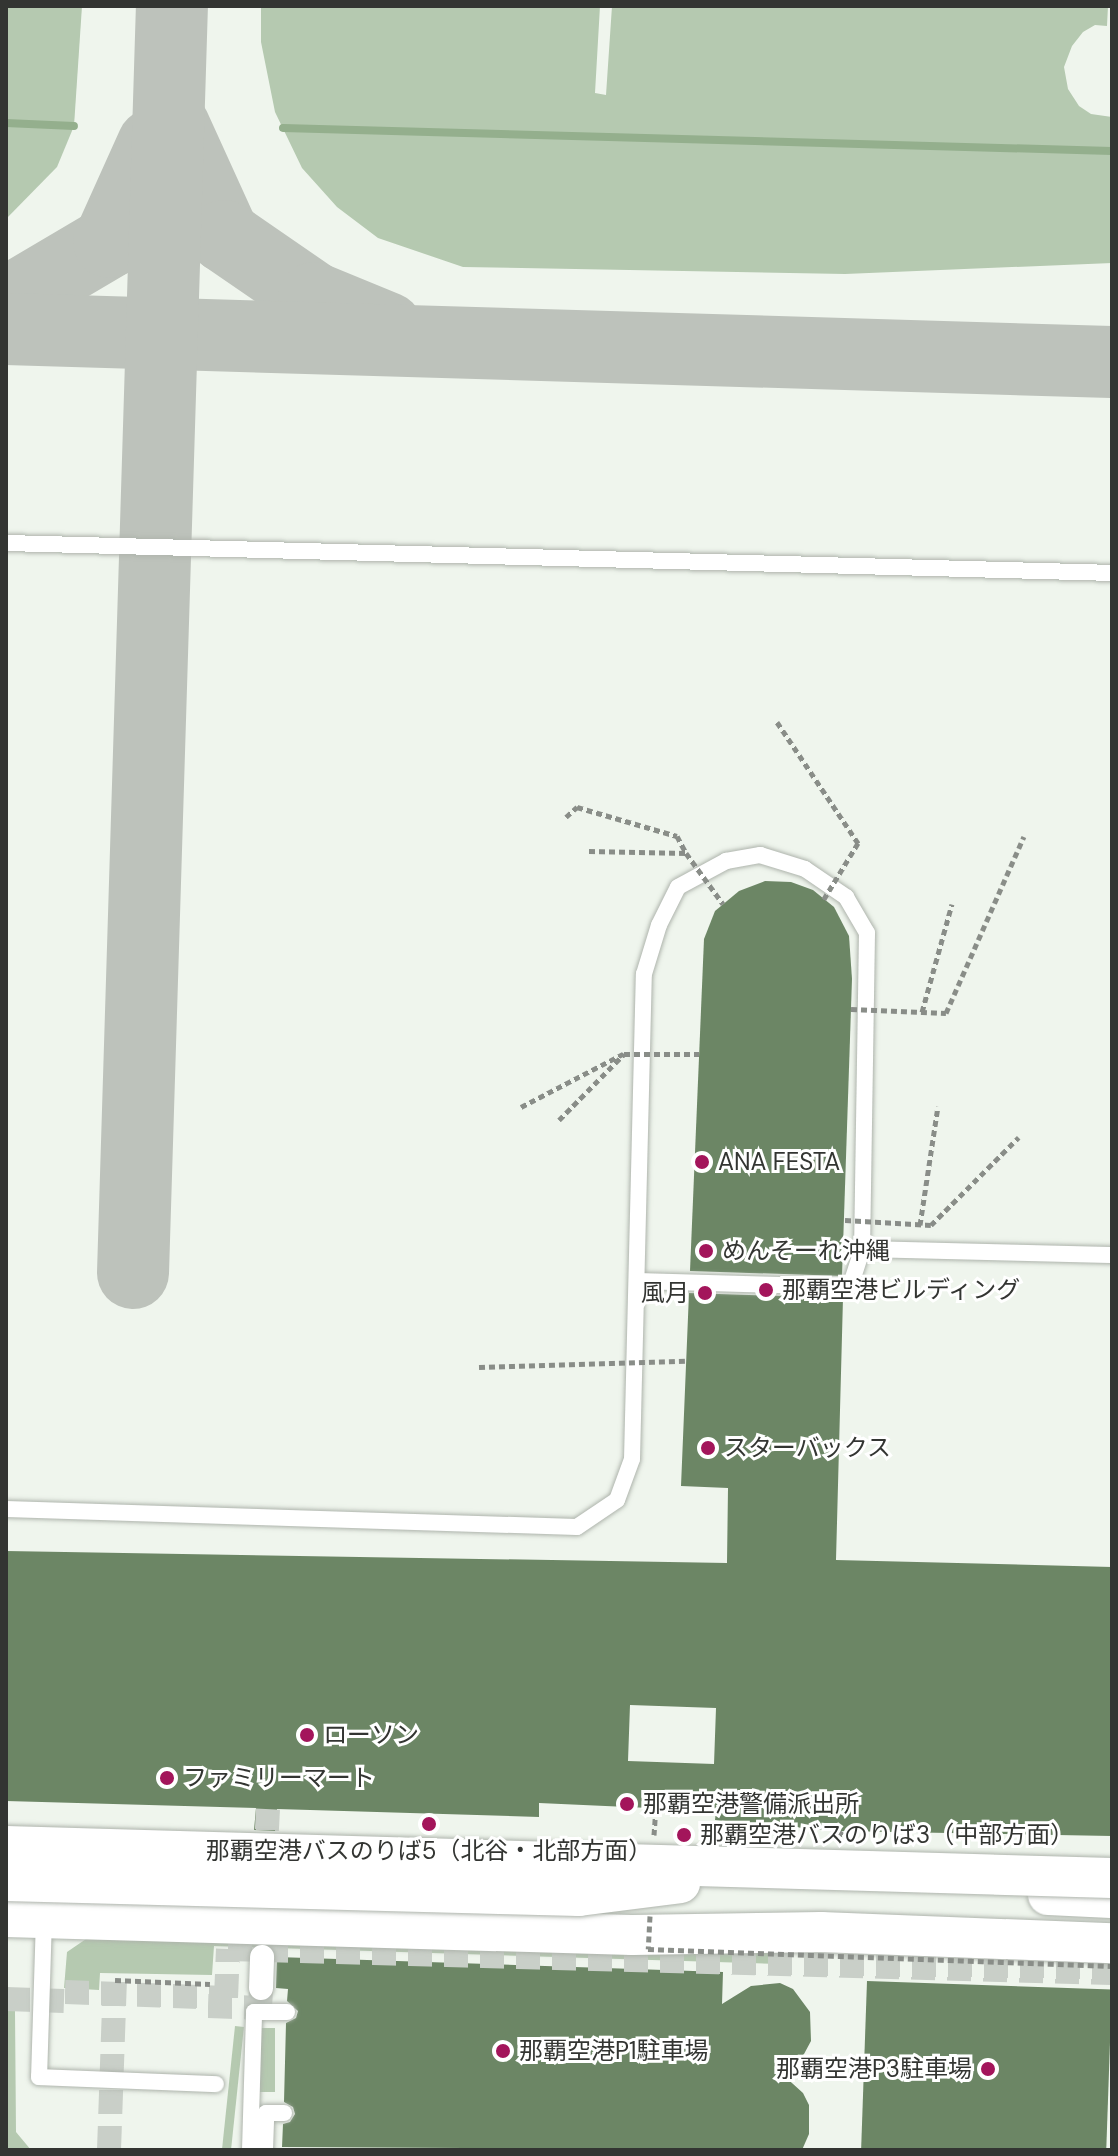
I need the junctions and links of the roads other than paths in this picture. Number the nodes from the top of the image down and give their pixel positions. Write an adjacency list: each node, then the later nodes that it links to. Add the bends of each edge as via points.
1 (6, 543): 2 (lane)
2 (1112, 573)
3 (862, 1249): 4 (lane); 5 (lane, via 850,1287); 5 (lane, via 867,933 846,897 805,869 760,855 726,861 678,887 644,974)
4 (1112, 1255)
5 (637, 1281): 6 (lane, via 632,1459 617,1500 577,1527)
6 (6, 1509)
7 (6, 1838): 12 (street, via 852,1858 972,1892)
8 (6, 1846): 9 (street, bridge)
9 (791, 1867): 10 (street, bridge); 11 (street, bridge, via 579,1896)
10 (1112, 1878)
11 (6, 1881)
12 (1112, 1898)
13 (25, 1917): 14 (street, via 632,1935 821,1932); 18 (lane, via 39,2077)
14 (1112, 1943)
15 (262, 1957): 16 (street)
16 (261, 1988)
17 (287, 2012): 20 (lane, via 254,2012)
18 (216, 2084)
19 (284, 2113): 21 (lane, via 266,2113)
20 (250, 2150)
21 (265, 2150)

